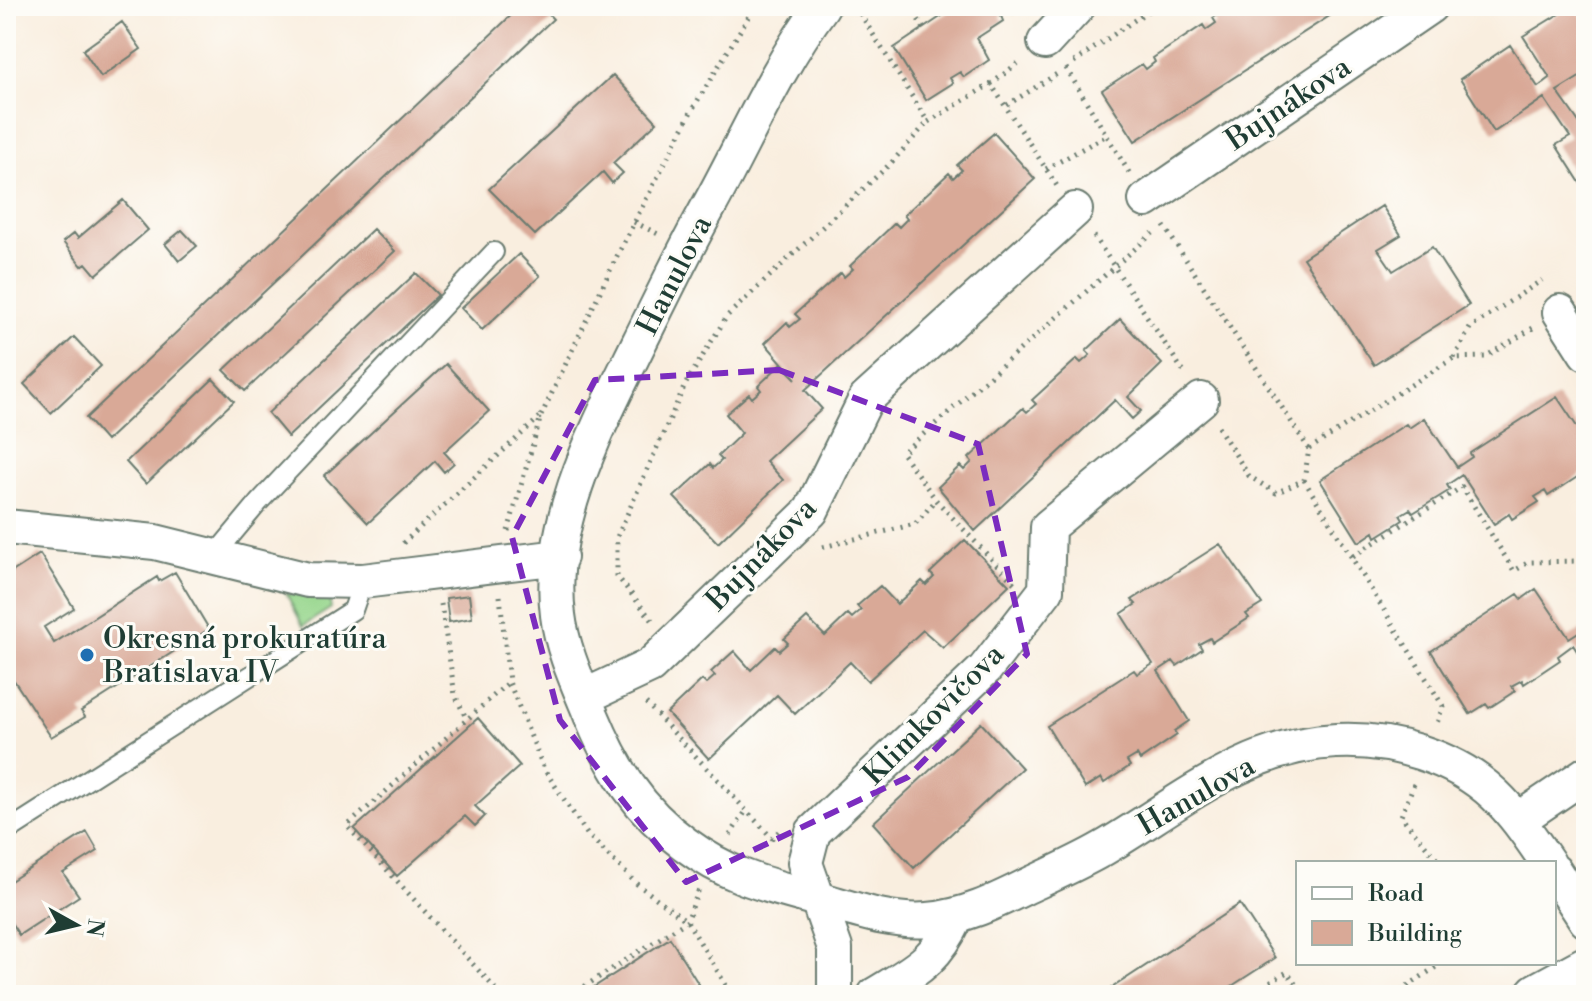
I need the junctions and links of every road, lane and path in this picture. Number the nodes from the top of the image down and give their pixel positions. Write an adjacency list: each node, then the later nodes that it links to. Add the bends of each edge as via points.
1 (822, 6): 30 (street, Hanulova, via 776,78 602,418 568,511)
2 (910, 6): 7 (path)
3 (1078, 6): 8 (street)
4 (1155, 6): 10 (path, via 1063,69)
5 (1430, 6): 12 (street, Bujnákova)
6 (856, 7): 9 (path)
7 (924, 29)
8 (1045, 42)
9 (928, 122): 11 (path, via 991,84); 35 (path, via 727,316 685,385 617,537 617,576)
10 (1107, 135): 11 (path); 12 (path)
11 (1046, 169): 13 (path)
12 (1146, 200)
13 (1075, 210): 15 (path); 38 (street, Bujnákova, via 866,399 811,511 650,666)
14 (494, 252): 28 (lane)
15 (1114, 263): 20 (path); 22 (path, via 1163,225); 24 (path, via 902,453)
16 (1542, 280): 19 (path, via 1470,328)
17 (1560, 312): 18 (street); 19 (path, via 1485,357)
18 (1586, 353)
19 (1454, 358): 22 (path)
20 (1201, 400): 23 (path, via 1249,476 1276,493); 33 (street, via 1048,527)
21 (541, 416): 26 (path)
22 (1309, 449): 23 (path)
23 (1304, 480): 29 (path)
24 (936, 500): 27 (path, via 915,524); 33 (path, via 1028,598)
25 (6, 527): 28 (street, via 155,542)
26 (396, 549)
27 (811, 549)
28 (214, 556): 32 (street, via 308,580)
29 (1353, 556): 31 (path, via 1462,487 1514,571 1529,562 1580,561); 40 (path, via 1443,706)
30 (560, 557): 32 (street); 38 (street, Hanulova, via 557,612)
31 (1586, 570)
32 (363, 581): 45 (lane, via 353,610)
33 (1046, 590): 51 (street, Klimkovičova, via 985,669 813,832 805,863)
34 (439, 591): 39 (path, via 455,695)
35 (659, 628)
36 (509, 682): 39 (path)
37 (655, 691): 42 (path, via 644,702)
38 (584, 697): 51 (street, Hanulova, via 611,760 654,819 713,865)
39 (467, 720): 56 (path, via 347,826)
40 (1425, 755): 43 (street, Hanulova, via 1477,781); 47 (path, via 1401,816); 52 (street, Hanulova, via 1356,740 1292,745 1218,775 1101,850)
41 (1586, 774): 43 (street)
42 (746, 811): 44 (path, via 772,838); 46 (path)
43 (1518, 820): 48 (street, Hanulova)
44 (784, 827)
45 (6, 832)
46 (729, 837)
47 (1438, 861)
48 (1547, 861)
49 (1556, 874): 53 (street)
50 (701, 884): 57 (path, via 687,921)
51 (816, 899): 52 (street, Hanulova, via 880,917 925,921); 58 (street, Klimkovičova, via 835,948)
52 (957, 916): 59 (street, via 942,947)
53 (1586, 920)
54 (1439, 965): 62 (path)
55 (1586, 969): 63 (main road)
56 (501, 995)
57 (571, 995)
58 (835, 995)
59 (875, 995)
60 (1250, 995): 61 (path, via 1287,972)
61 (1303, 995)
62 (1394, 995)
63 (1538, 995)

